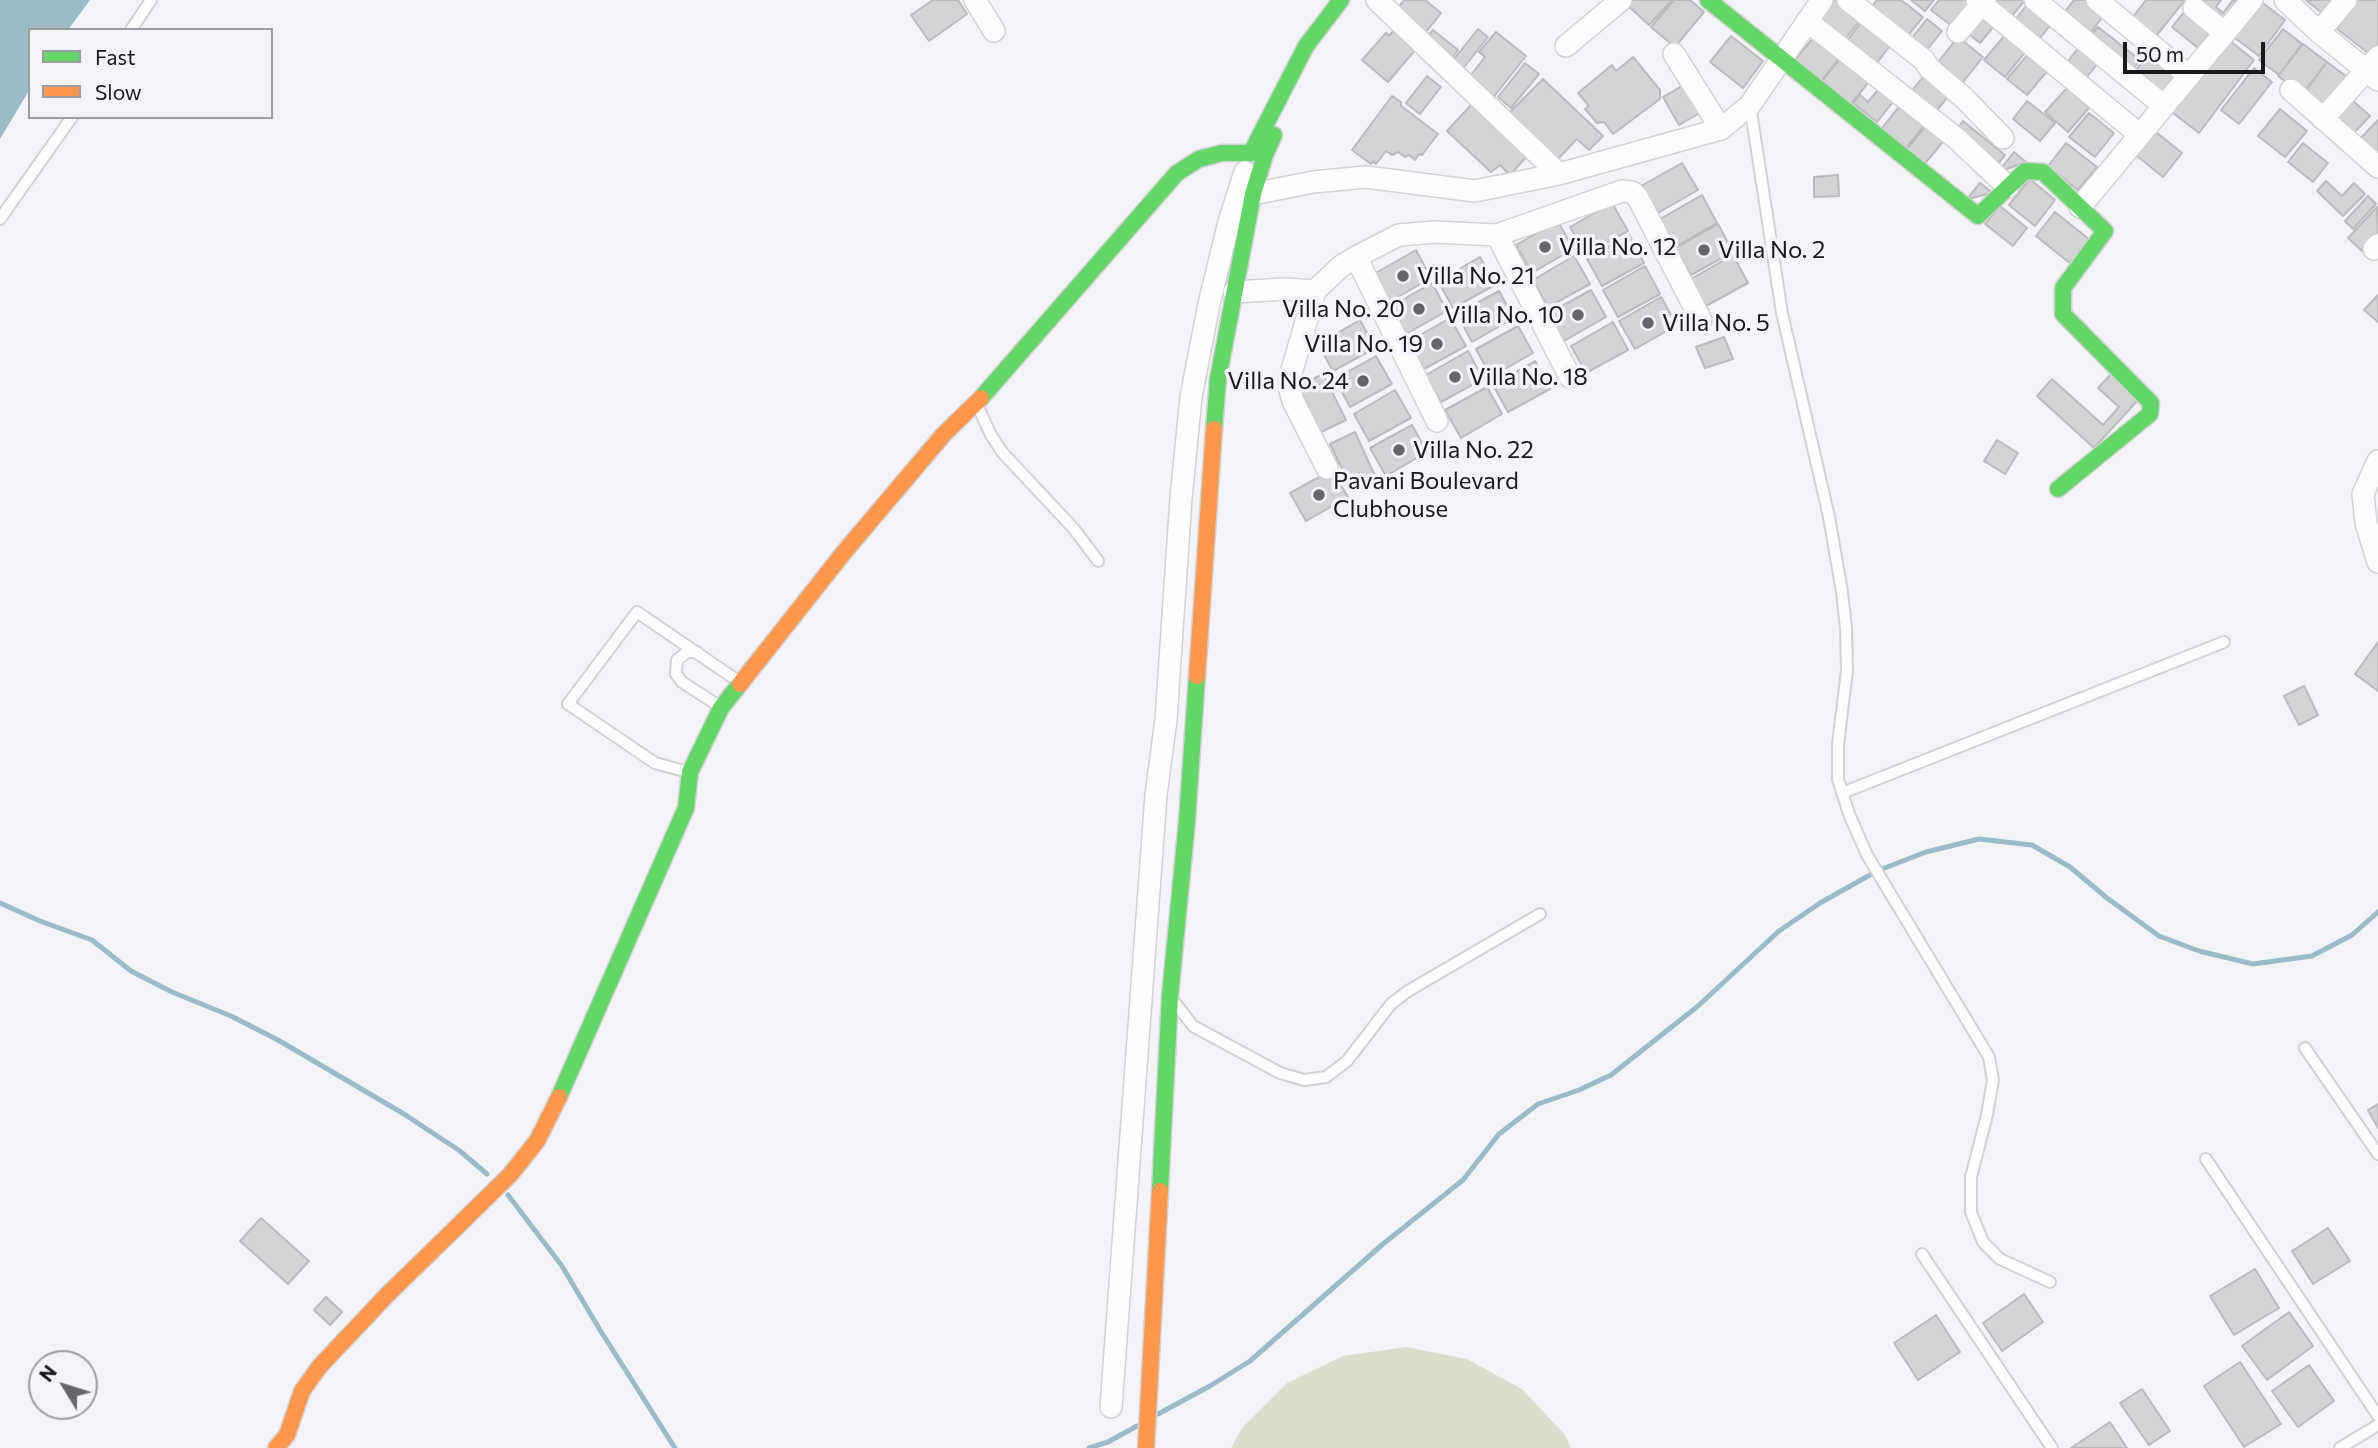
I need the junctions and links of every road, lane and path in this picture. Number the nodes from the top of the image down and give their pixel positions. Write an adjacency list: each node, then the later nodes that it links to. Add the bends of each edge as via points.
1 (151, 0): 18 (lane)
2 (975, 0): 19 (street)
3 (1341, 0): 36 (street, via 1306,46)
4 (1349, 0): 40 (street, via 1283,116)
5 (1377, 0): 38 (street)
6 (1621, 0): 23 (street)
7 (1708, 0): 25 (street)
8 (1822, 0): 17 (street)
9 (1848, 0): 35 (street, via 1924,60)
10 (2035, 0): 30 (street)
11 (2096, 0): 27 (street)
12 (2252, 0): 22 (street)
13 (2285, 0): 21 (street)
14 (2346, 0): 21 (street)
15 (1981, 1): 20 (street); 34 (street)
16 (2194, 8): 22 (street)
17 (1807, 21): 25 (street); 39 (street, via 1957,139)
18 (132, 28)
19 (994, 31)
20 (1958, 32)
21 (2319, 32): 26 (street)
22 (2225, 33): 27 (street)
23 (1566, 46)
24 (1674, 54): 33 (street)
25 (1781, 57): 29 (street); 39 (street, via 1978,216)
26 (2374, 69): 32 (street)
27 (2189, 76): 30 (street)
28 (2291, 90): 32 (street)
29 (1750, 105): 33 (street); 61 (lane, via 1782,313 1842,592 1847,671 1838,744)
30 (2164, 106): 34 (street)
31 (71, 119): 42 (lane)
32 (2323, 119): 37 (street)
33 (1721, 129): 38 (street)
34 (2140, 135): 41 (street)
35 (2003, 138)
36 (1251, 153): 49 (street, via 1199,159 1177,173); 69 (street, via 1209,303 1191,397)
37 (2378, 167)
38 (1559, 174): 40 (street, via 1475,191 1366,177)
39 (2008, 187): 41 (street, via 2025,171 2043,172)
40 (1253, 194): 46 (street)
41 (2080, 207): 53 (street, via 2105,232 2063,288 2063,314 2151,403 2150,414)
42 (0, 219)
43 (1497, 235): 44 (street, via 1415,232); 47 (street, via 1622,191 1632,192); 48 (street)
44 (1356, 257): 45 (street); 50 (street)
45 (1315, 291): 46 (street); 52 (street, via 1290,390)
46 (1234, 292): 63 (street, via 1218,379)
47 (1701, 320)
48 (1570, 377)
49 (976, 403): 54 (lane, via 1002,452); 58 (street, via 845,551)
50 (1437, 421)
51 (2378, 461): 55 (street, via 2363,494)
52 (1326, 468)
53 (2058, 489)
54 (1098, 561)
55 (2378, 562)
56 (2224, 642): 61 (lane)
57 (697, 652): 58 (lane); 59 (lane, via 687,652 677,660 676,674); 60 (lane, via 637,611 568,704 654,763)
58 (740, 683): 59 (street)
59 (721, 708): 60 (street)
60 (690, 772): 74 (street, via 686,807 537,1141 510,1175 320,1366 302,1391 287,1435)
61 (1842, 793): 68 (lane, via 1867,855 1989,1057 1993,1080 1971,1177 1971,1212 1983,1242 2000,1259)
62 (1539, 914): 63 (lane, via 1391,1004 1347,1061 1326,1077 1304,1080 1280,1073 1193,1026)
63 (1170, 996): 70 (street)
64 (2305, 1048): 65 (lane)
65 (2378, 1154)
66 (2206, 1159): 72 (lane)
67 (1922, 1254): 76 (lane)
68 (2050, 1282)
69 (1119, 1290): 70 (street); 71 (street)
70 (1155, 1292): 75 (street)
71 (1111, 1407)
72 (2378, 1416)
73 (2378, 1425): 77 (lane)
74 (276, 1448)
75 (1146, 1448)
76 (2052, 1448)
77 (2340, 1448)

